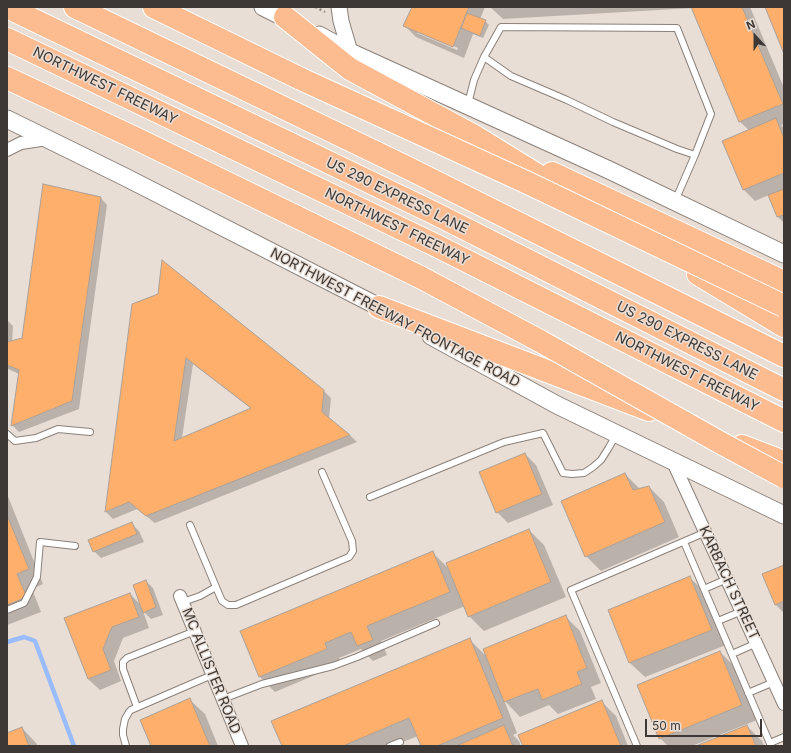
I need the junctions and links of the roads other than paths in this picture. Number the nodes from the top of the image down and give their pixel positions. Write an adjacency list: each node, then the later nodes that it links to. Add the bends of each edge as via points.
1 (7, 7): 23 (highway, US 290 EXPRESS LANE, via 436,214)
2 (75, 7): 22 (highway, via 406,167)
3 (154, 7): 19 (highway, bridge)
4 (271, 10): 7 (main road); 12 (highway, via 350,69)
5 (334, 10): 7 (street, via 341,20)
6 (7, 39): 24 (highway, NORTHWEST FREEWAY, via 437,246)
7 (350, 52): 10 (main road)
8 (484, 57): 10 (lane, via 474,80); 15 (lane, via 511,76 613,122); 15 (lane, via 501,27 677,28 711,114)
9 (7, 78): 31 (highway, bridge, via 420,276)
10 (468, 106): 16 (main road)
11 (7, 119): 13 (main road, NORTHWEST FREEWAY FRONTAGE ROAD)
12 (476, 137): 18 (highway); 21 (highway)
13 (48, 139): 14 (street, via 20,142); 20 (main road, NORTHWEST FREEWAY FRONTAGE ROAD)
14 (7, 150)
15 (695, 155): 16 (lane)
16 (675, 202): 17 (main road)
17 (784, 254)
18 (784, 282)
19 (784, 306)
20 (379, 307): 26 (main road, NORTHWEST FREEWAY FRONTAGE ROAD, via 558,405); 29 (highway)
21 (784, 326)
22 (784, 356)
23 (784, 390)
24 (784, 421)
25 (90, 432): 27 (lane, via 58,429 36,438 15,441)
26 (617, 433): 28 (main road, NORTHWEST FREEWAY FRONTAGE ROAD); 32 (lane, via 601,460 584,472 563,473 543,433 504,442)
27 (7, 434)
28 (673, 462): 33 (main road, NORTHWEST FREEWAY FRONTAGE ROAD); 35 (street, KARBACH STREET)
29 (784, 462)
30 (322, 472): 39 (lane, via 352,541 353,551 349,558 236,605 228,605 222,601)
31 (784, 477)
32 (370, 497)
33 (784, 515)
34 (190, 525): 39 (lane)
35 (706, 532): 36 (lane); 38 (street, KARBACH STREET)
36 (684, 542): 40 (lane); 61 (lane, via 571,590)
37 (75, 546): 42 (lane, via 40,542 37,577 24,603)
38 (728, 579): 40 (lane); 43 (street, KARBACH STREET)
39 (216, 587): 41 (lane, via 200,596)
40 (704, 589): 44 (lane)
41 (181, 599): 46 (street, MC ALLISTER ROAD)
42 (7, 610)
43 (742, 611): 44 (lane); 47 (street, KARBACH STREET)
44 (718, 621): 48 (lane)
45 (436, 623): 52 (lane, via 333,666 262,684)
46 (194, 631): 49 (street, MC ALLISTER ROAD); 54 (lane, via 127,658 123,662)
47 (756, 643): 48 (lane); 50 (street, KARBACH STREET)
48 (732, 654): 51 (lane)
49 (212, 675): 52 (street, MC ALLISTER ROAD); 54 (lane)
50 (774, 682): 51 (lane); 53 (street, KARBACH STREET)
51 (748, 693): 57 (lane)
52 (223, 699): 59 (street, MC ALLISTER ROAD)
53 (784, 704)
54 (136, 707): 58 (lane, via 129,712 124,724)
55 (784, 737): 57 (lane)
56 (400, 742): 60 (lane)
57 (770, 745)
58 (126, 746)
59 (242, 746)
60 (390, 746)
61 (637, 746)

